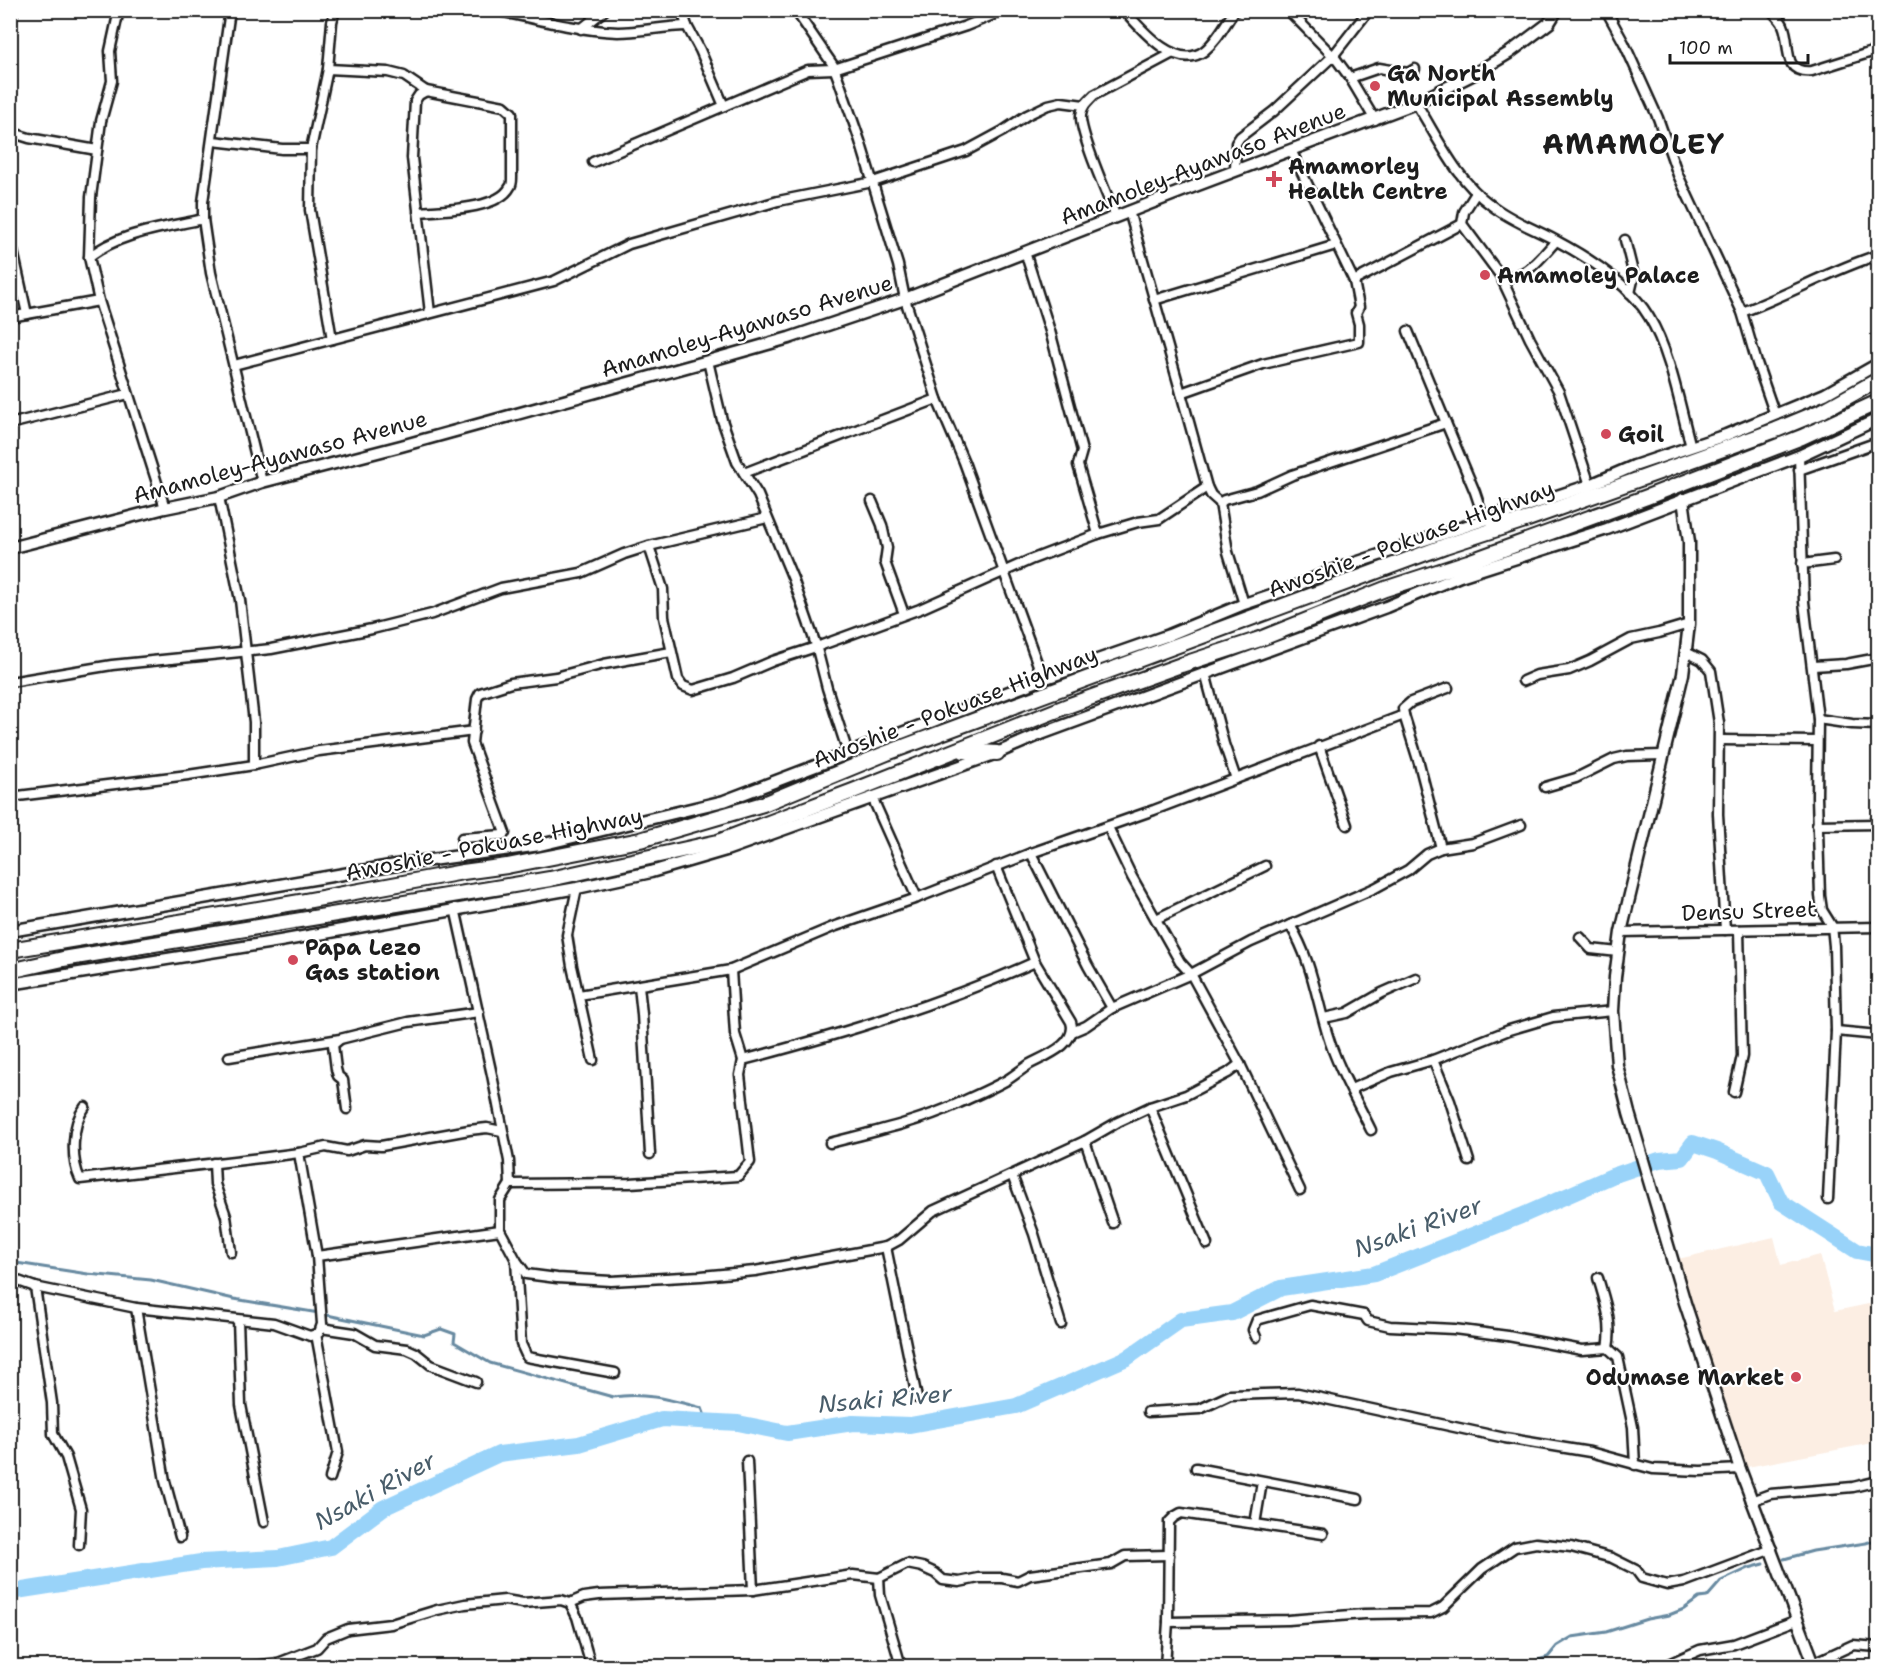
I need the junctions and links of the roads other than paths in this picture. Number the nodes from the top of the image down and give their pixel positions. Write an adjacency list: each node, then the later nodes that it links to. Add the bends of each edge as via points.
1 (13, 10): 20 (street)
2 (118, 10): 38 (street, via 110,51 112,81)
3 (230, 10): 36 (street)
4 (335, 10): 26 (street)
5 (494, 10): 18 (street)
6 (550, 10): 18 (street)
7 (605, 10): 21 (street)
8 (682, 10): 19 (street)
9 (798, 10): 27 (street)
10 (1005, 10): 27 (street)
11 (1124, 10): 24 (street, via 1156,44)
12 (1235, 10): 24 (street, via 1205,51 1191,56)
13 (1288, 10): 25 (street)
14 (1369, 10): 25 (street)
15 (1557, 10): 31 (street, Amamoley-Ayawaso Avenue, via 1549,23 1509,53)
16 (1606, 10): 62 (street, via 1658,118 1678,175)
17 (1771, 10): 23 (street, via 1783,25 1789,61 1802,72)
18 (549, 22): 21 (street)
19 (687, 26): 21 (street, via 621,32); 33 (street)
20 (10, 28): 22 (street)
21 (581, 29)
22 (10, 48)
23 (1875, 51)
24 (1173, 54): 32 (street, via 1094,95)
25 (1333, 56): 29 (street); 41 (street, via 1274,111 1240,136)
26 (328, 69): 30 (street, via 388,72 404,76); 37 (street)
27 (834, 69): 33 (street, via 808,70); 42 (street)
28 (1415, 69): 29 (street, via 1408,73 1379,68)
29 (1350, 78): 34 (street)
30 (426, 91): 45 (street, via 416,101 412,158); 45 (street, via 509,109 512,178 510,188 484,204)
31 (1416, 104): 34 (street, Amamoley-Ayawaso Avenue); 43 (street, via 1446,154)
32 (1084, 105): 42 (street, via 1048,105 966,151); 46 (street, via 1084,135)
33 (724, 106): 40 (street)
34 (1375, 120): 39 (street, Amamoley-Ayawaso Avenue)
35 (10, 132): 38 (street)
36 (213, 141): 37 (street); 47 (street)
37 (311, 149): 67 (street, via 310,210)
38 (97, 150): 55 (street)
39 (1291, 150): 41 (street, Amamoley-Ayawaso Avenue); 52 (street)
40 (593, 162)
41 (1235, 171): 44 (street, Amamoley-Ayawaso Avenue)
42 (873, 182): 59 (street); 63 (street, via 778,201 629,244 554,281)
43 (1476, 193): 48 (street, via 1464,212); 51 (street)
44 (1129, 211): 46 (street, Amamoley-Ayawaso Avenue); 60 (street)
45 (418, 212): 63 (street)
46 (1116, 217): 53 (street, Amamoley-Ayawaso Avenue)
47 (202, 219): 55 (street, via 109,243); 70 (street)
48 (1462, 224): 56 (street); 57 (street)
49 (10, 237): 64 (street)
50 (1625, 240): 58 (street, via 1634,276)
51 (1556, 241): 56 (street, via 1527,271 1509,278); 58 (street, via 1599,267)
52 (1336, 245): 57 (street); 60 (street)
53 (1025, 252): 59 (street, Amamoley-Ayawaso Avenue); 96 (street, via 1082,452 1078,465)
54 (1878, 255): 62 (street)
55 (89, 257): 61 (street)
56 (1500, 275): 86 (street, via 1559,392)
57 (1354, 281): 72 (street, via 1359,307 1356,313 1360,339 1356,344 1263,364)
58 (1630, 293): 81 (street, via 1659,335)
59 (904, 299): 68 (street, Amamoley-Ayawaso Avenue); 74 (street)
60 (1154, 300): 72 (street)
61 (99, 301): 64 (street); 73 (street)
62 (1742, 312): 76 (street)
63 (430, 313): 67 (street)
64 (27, 314): 65 (street)
65 (10, 317)
66 (1408, 331): 78 (street)
67 (332, 339): 70 (street)
68 (708, 361): 84 (street, via 722,420); 85 (street, Amamoley-Ayawaso Avenue)
69 (1878, 364): 76 (street, via 1825,394)
70 (234, 365): 85 (street)
71 (1878, 380): 95 (main road, Awoshie - Pokuase Highway, via 1822,411 1776,430)
72 (1181, 393): 87 (street)
73 (128, 394): 79 (street); 92 (street)
74 (937, 399): 84 (street); 101 (street)
75 (1878, 402): 123 (main road, Awoshie - Pokuase Highway, via 1802,437 1658,492 1147,677)
76 (1775, 415): 81 (street)
77 (1878, 419): 82 (street)
78 (1446, 423): 91 (street); 95 (street)
79 (10, 424)
80 (1878, 442): 83 (street)
81 (1691, 447): 86 (street)
82 (1799, 456): 83 (street); 89 (street)
83 (1799, 470): 100 (street)
84 (744, 473): 94 (street)
85 (262, 482): 88 (street, Amamoley-Ayawaso Avenue)
86 (1590, 485): 93 (street)
87 (1206, 488): 91 (street); 96 (street, via 1159,519)
88 (219, 497): 92 (street, Amamoley-Ayawaso Avenue); 106 (street)
89 (1683, 499): 104 (street, via 1689,542); 111 (street, via 1607,529 1460,576)
90 (872, 501): 103 (street, via 882,525 885,562)
91 (1220, 503): 102 (street, via 1228,552)
92 (165, 508): 98 (street, Amamoley-Ayawaso Avenue)
93 (1507, 511): 95 (main road)
94 (767, 518): 97 (street); 105 (street)
95 (1488, 525): 102 (street, via 1334,570); 140 (main road, Awoshie - Pokuase Highway, via 1445,546 887,753 763,804 640,840)
96 (1098, 534): 101 (street)
97 (650, 546): 106 (street, via 581,573 501,588 432,614 303,643); 107 (street, via 663,589)
98 (10, 548)
99 (1834, 560): 100 (street)
100 (1802, 564): 110 (street)
101 (1003, 573): 103 (street); 112 (street)
102 (1244, 604): 112 (street)
103 (903, 614): 105 (street)
104 (1689, 624): 108 (street); 113 (street, via 1631,639 1590,661)
105 (816, 645): 107 (street, via 693,690 678,680); 124 (street)
106 (246, 651): 114 (street, via 112,665); 127 (street, via 254,722)
107 (671, 652): 119 (street, via 480,693)
108 (1686, 652): 120 (street, via 1702,660 1710,671); 126 (street)
109 (1878, 658): 110 (street)
110 (1813, 666): 117 (street)
111 (1205, 673): 125 (street); 128 (street)
112 (1043, 679): 124 (street)
113 (1523, 681)
114 (10, 682)
115 (1448, 688): 116 (street, via 1411,702 1403,709)
116 (1404, 715): 122 (street); 137 (street)
117 (1818, 719): 118 (street); 121 (street)
118 (1878, 725)
119 (474, 731): 127 (street, via 319,751); 139 (street, via 472,743 505,832 462,838)
120 (1720, 740): 121 (street); 151 (street, via 1718,814)
121 (1817, 741): 134 (street)
122 (1319, 747): 128 (street); 132 (street)
123 (959, 750): 125 (main road); 143 (main road, Awoshie - Pokuase Highway, via 718,842)
124 (848, 753): 139 (street, via 724,801 540,845)
125 (997, 753): 131 (street)
126 (1662, 755): 129 (street, via 1614,759); 154 (street)
127 (254, 765): 130 (street)
128 (1236, 779): 136 (street)
129 (1545, 788)
130 (10, 797)
131 (872, 797): 144 (street, via 726,850); 145 (street)
132 (1347, 825)
133 (1521, 825): 137 (street, via 1473,843)
134 (1817, 825): 135 (street); 149 (street, via 1822,910)
135 (1878, 825)
136 (1108, 827): 138 (street); 147 (street)
137 (1441, 848): 148 (street, via 1375,888)
138 (1031, 853): 141 (street); 166 (street)
139 (461, 857): 153 (street)
140 (507, 866): 143 (main road); 156 (main road, Awoshie - Pokuase Highway)
141 (996, 866): 145 (street); 158 (street)
142 (1265, 866): 147 (street)
143 (504, 886): 160 (main road, Awoshie - Pokuase Highway)
144 (578, 888): 146 (street); 165 (street, via 567,935)
145 (917, 897): 159 (street)
146 (455, 908): 163 (street, via 280,941); 168 (street)
147 (1156, 919): 161 (street)
148 (1290, 925): 161 (street); 169 (street, via 1307,961)
149 (1832, 926): 150 (street, Densu Street); 152 (street, Densu Street); 170 (street)
150 (1878, 927)
151 (1725, 930): 152 (street, Densu Street); 154 (street, Densu Street)
152 (1739, 930): 180 (street, via 1742,1056)
153 (10, 931)
154 (1621, 932): 157 (street)
155 (1580, 937): 157 (street, via 1591,949)
156 (14, 949): 160 (main road)
157 (1618, 952): 167 (street)
158 (1035, 962): 171 (street, via 1071,1022); 176 (street, via 873,1023)
159 (731, 969): 164 (street); 176 (street, via 735,1034)
160 (14, 970)
161 (1191, 974): 166 (street); 178 (street)
162 (1416, 978): 169 (street, via 1347,1013)
163 (10, 984)
164 (639, 986): 165 (street); 189 (street)
165 (579, 995): 175 (street)
166 (1112, 1008): 171 (street)
167 (1613, 1011): 177 (street, via 1553,1017); 219 (street, via 1617,1065 1640,1149)
168 (479, 1012): 173 (street, via 408,1022); 185 (street)
169 (1324, 1018): 179 (street, via 1335,1057)
170 (1836, 1031): 172 (street); 195 (street)
171 (1072, 1032): 187 (street, via 1061,1046 1014,1076 957,1104)
172 (1878, 1035)
173 (340, 1039): 174 (street); 183 (street, via 333,1045 333,1051)
174 (229, 1058)
175 (592, 1060)
176 (743, 1060): 193 (street, via 740,1075 750,1162 738,1176 630,1183)
177 (1433, 1060): 179 (street); 190 (street)
178 (1240, 1064): 182 (street, via 1186,1095); 194 (street)
179 (1351, 1089): 184 (street)
180 (1734, 1092)
181 (85, 1107): 191 (street, via 79,1115 73,1153 80,1179)
182 (1150, 1107): 186 (street); 198 (street)
183 (347, 1108)
184 (1371, 1130)
185 (502, 1131): 188 (street, via 487,1128 381,1146 365,1145 347,1151 326,1147); 193 (street)
186 (1085, 1141): 192 (street); 196 (street)
187 (830, 1143)
188 (299, 1153): 191 (street); 201 (street)
189 (650, 1154)
190 (1469, 1161)
191 (214, 1163): 200 (street, via 215,1184 226,1216)
192 (1012, 1175): 199 (street, via 933,1211); 208 (street)
193 (510, 1184): 197 (street, via 500,1200)
194 (1300, 1191)
195 (1828, 1199)
196 (1113, 1223)
197 (500, 1230): 201 (street); 202 (street)
198 (1207, 1244)
199 (886, 1247): 202 (street, via 755,1271 611,1281 526,1274); 214 (street)
200 (231, 1251)
201 (317, 1256): 209 (street)
202 (516, 1260): 212 (street, via 521,1344 527,1358)
203 (10, 1278): 205 (street)
204 (1598, 1278): 211 (street, via 1610,1317)
205 (35, 1287): 206 (street); 229 (street, via 53,1434 66,1457 81,1509)
206 (136, 1308): 207 (street); 228 (street, via 165,1481)
207 (238, 1320): 209 (street, via 274,1323 310,1336); 225 (street, via 241,1405)
208 (1061, 1324)
209 (319, 1331): 213 (street, via 354,1333 375,1345 407,1349 431,1365); 220 (street, via 338,1452)
210 (1256, 1337): 211 (street, via 1253,1330 1257,1320 1310,1305 1364,1315 1368,1321 1390,1326 1454,1329 1582,1350)
211 (1608, 1348): 217 (street, via 1618,1357 1633,1427)
212 (615, 1373)
213 (477, 1382)
214 (917, 1398)
215 (1148, 1412): 217 (street, via 1200,1409 1230,1395 1298,1393 1505,1438 1590,1452)
216 (747, 1461): 233 (street)
217 (1635, 1465): 219 (street, via 1675,1471)
218 (1196, 1468): 222 (street)
219 (1740, 1469): 224 (street)
220 (330, 1478)
221 (1878, 1481): 224 (street, via 1770,1494)
222 (1262, 1482): 223 (street); 226 (street)
223 (1358, 1499)
224 (1751, 1501): 230 (street)
225 (264, 1522)
226 (1255, 1524): 227 (street); 231 (street, via 1181,1513 1170,1522)
227 (1323, 1534)
228 (180, 1537)
229 (79, 1545)
230 (1772, 1549): 235 (street); 236 (street, via 1667,1585 1642,1578 1627,1563 1612,1558 1536,1543 1515,1547 1482,1569 1443,1607 1431,1613)
231 (1169, 1555): 232 (street, via 1125,1556 1111,1564 1030,1575 1018,1581 943,1580 922,1567 907,1564); 236 (street)
232 (879, 1578): 233 (street, via 853,1575); 241 (street, via 880,1595)
233 (753, 1590): 234 (street, via 598,1595)
234 (570, 1603): 239 (street, via 505,1600 465,1604 391,1624 348,1629 326,1638 317,1648 278,1663); 240 (street)
235 (1797, 1620): 238 (street); 243 (street, via 1734,1644 1700,1650)
236 (1168, 1622): 242 (street)
237 (1878, 1647): 238 (street, via 1853,1645)
238 (1814, 1665)
239 (254, 1666)
240 (591, 1666)
241 (901, 1666)
242 (1166, 1666)
243 (1664, 1666)

